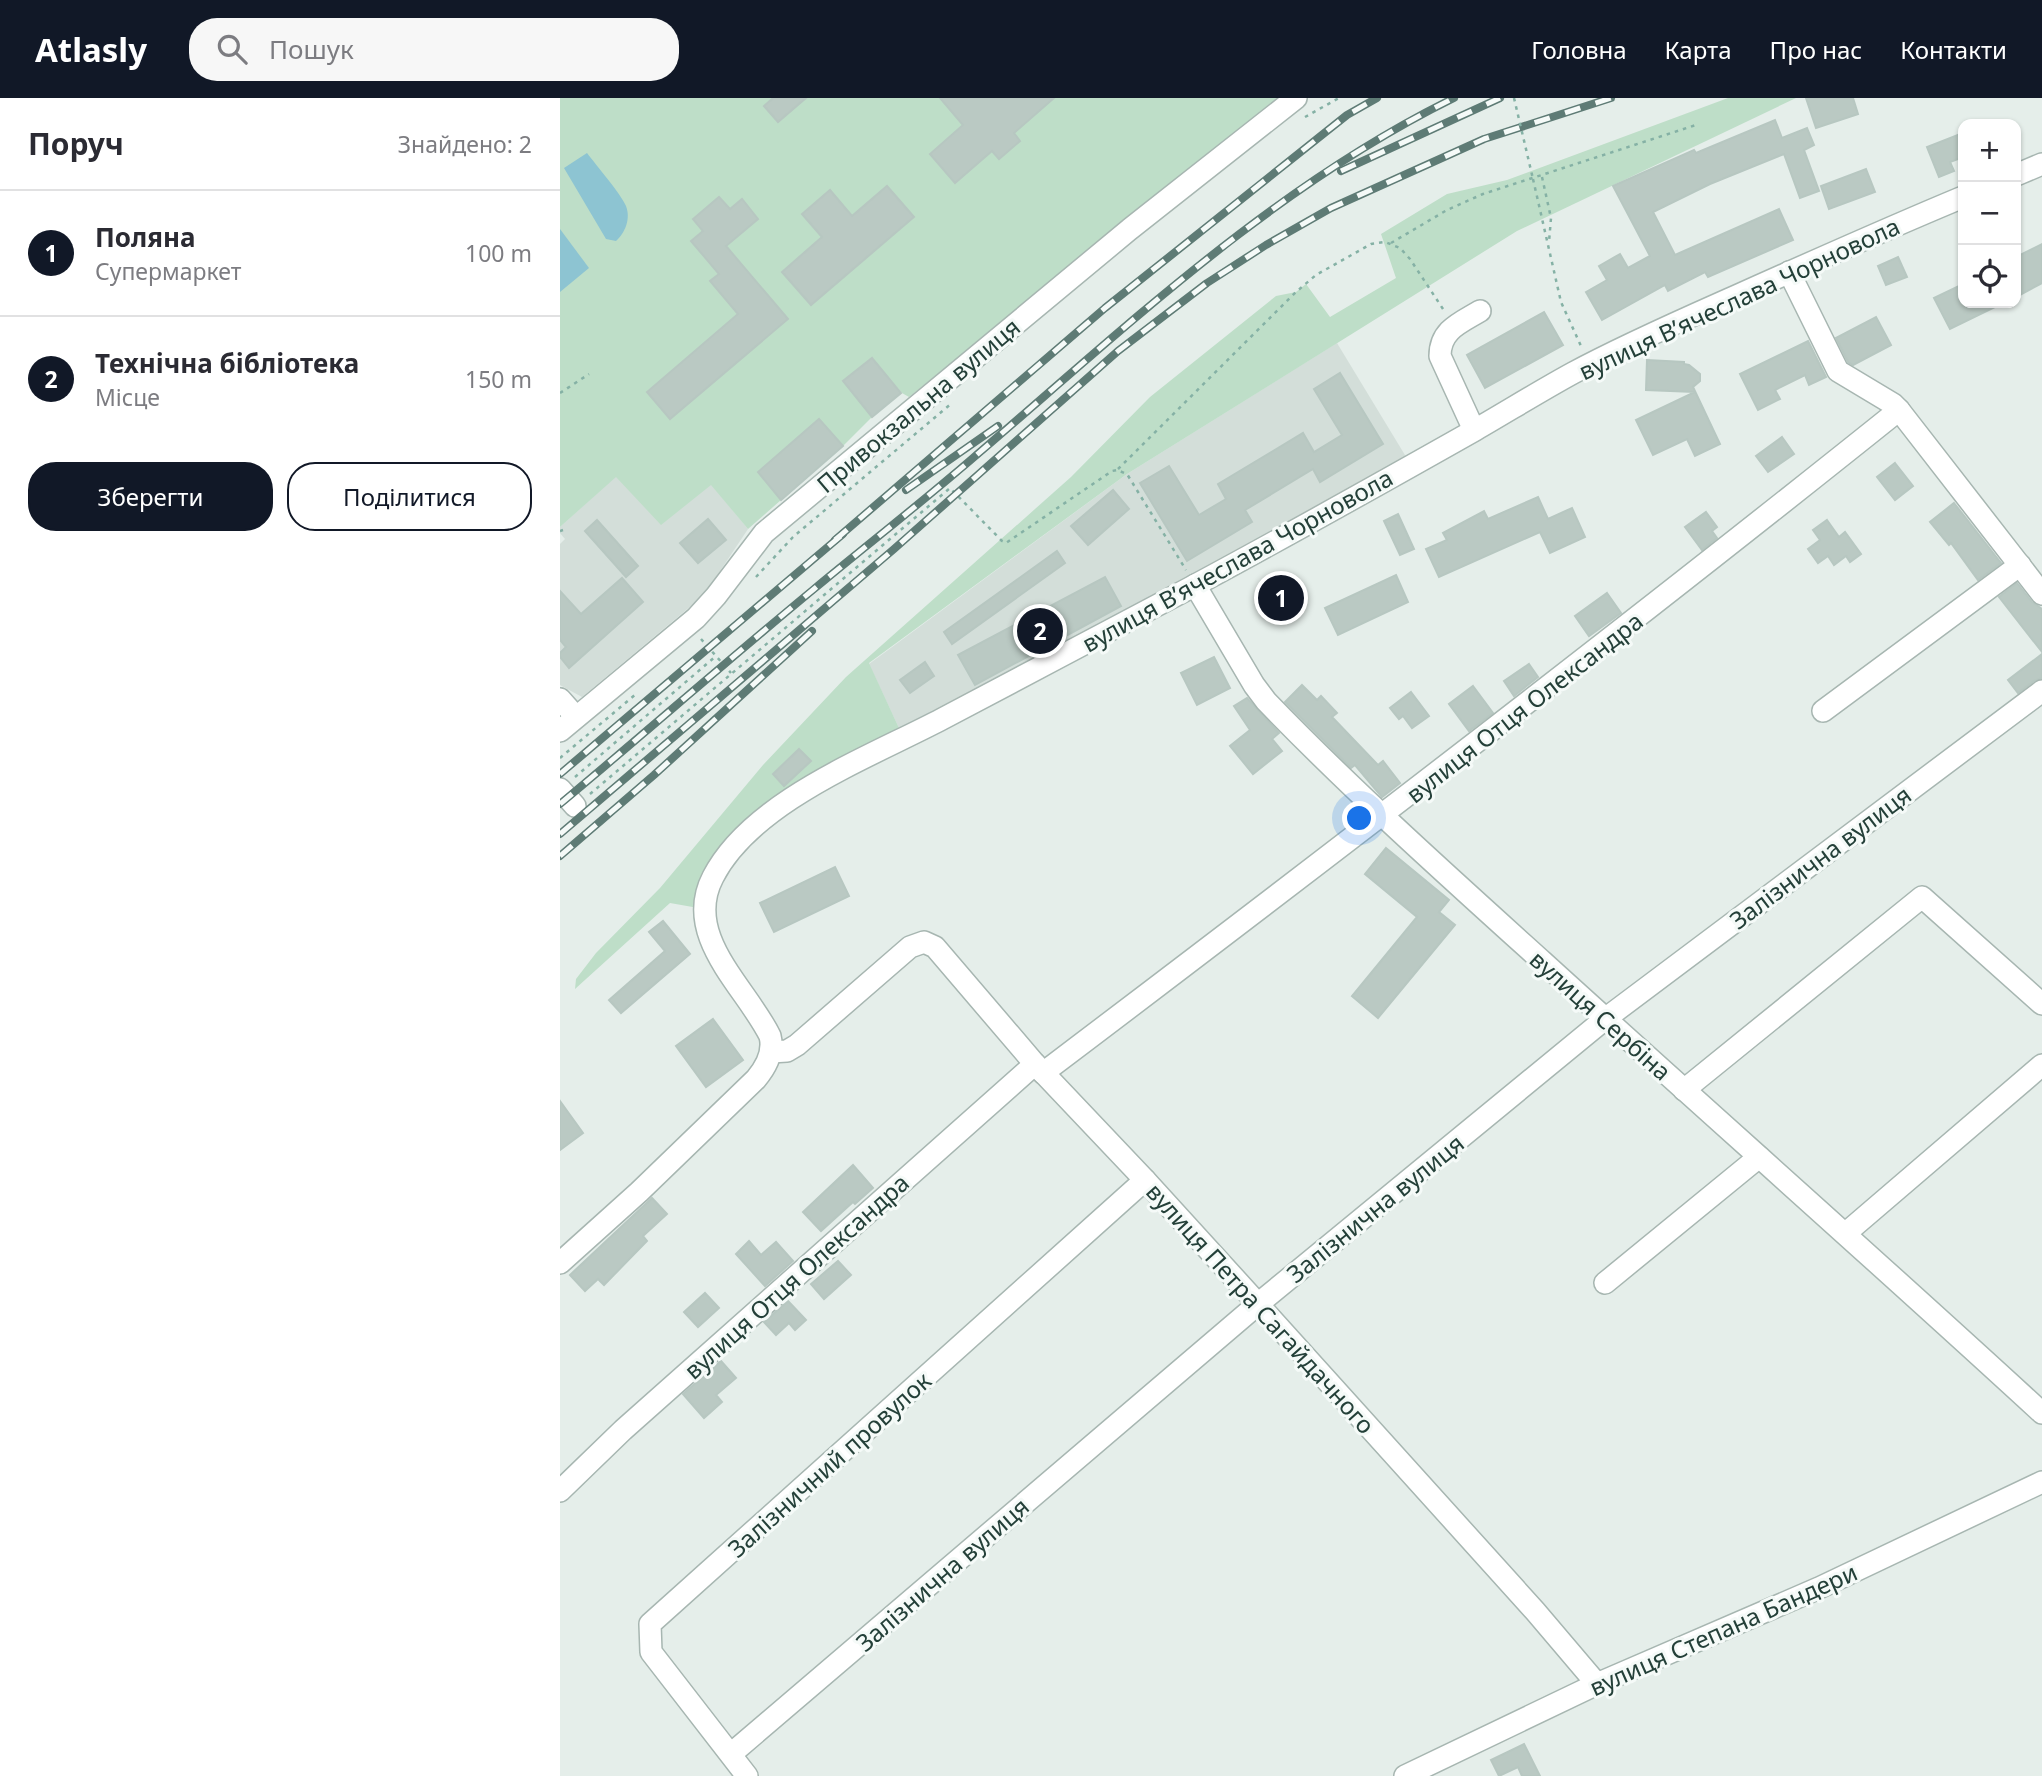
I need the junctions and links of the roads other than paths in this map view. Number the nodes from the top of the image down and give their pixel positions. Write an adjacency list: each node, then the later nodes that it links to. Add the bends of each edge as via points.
1 (1300, 108): 15 (street, Привокзальна вулиця, via 1120,237 764,533 696,618)
2 (2042, 164): 3 (street)
3 (2021, 173)
4 (1958, 199): 5 (street, вулиця Вʼячеслава Чорновола)
5 (1789, 272): 7 (street, via 1838,371); 8 (street, вулиця Вʼячеслава Чорновола, via 1590,365)
6 (1480, 311): 8 (street, via 1443,337 1440,356)
7 (1899, 410): 9 (street); 18 (street, вулиця Отця Олександра)
8 (1474, 430): 10 (street, вулиця Вʼячеслава Чорновола)
9 (2020, 565): 11 (street); 14 (street)
10 (1195, 585): 18 (street, вулиця Сербіна, via 1266,701); 21 (street, вулиця Вʼячеслава Чорновола, via 830,774 783,805 740,842 712,878 704,917 714,946 768,1031)
11 (2042, 594)
12 (2042, 691): 20 (street, Залізнична вулиця)
13 (560, 699): 15 (street)
14 (1823, 711)
15 (568, 724)
16 (560, 789): 17 (street)
17 (575, 806)
18 (1383, 816): 20 (street, вулиця Сербіна); 23 (street, вулиця Отця Олександра)
19 (2042, 1004): 24 (street, via 1922,897)
20 (1605, 1019): 24 (street, вулиця Сербіна); 30 (street, Залізнична вулиця)
21 (771, 1052): 23 (street, вулиця Петра Сагайдачного, via 797,1045 919,942 935,947); 28 (street, via 756,1079)
22 (2042, 1065): 27 (street)
23 (1039, 1069): 26 (street, вулиця Петра Сагайдачного); 33 (street, вулиця Отця Олександра, via 623,1430)
24 (1684, 1090): 25 (street, вулиця Сербіна)
25 (1759, 1157): 27 (street, вулиця Сербіна); 29 (street)
26 (1145, 1180): 30 (street, вулиця Петра Сагайдачного); 35 (street, Залізничний провулок, via 650,1624 651,1652)
27 (1846, 1233): 31 (street, вулиця Сербіна)
28 (560, 1264)
29 (1605, 1283)
30 (1258, 1304): 34 (street, вулиця Петра Сагайдачного); 35 (street, Залізнична вулиця)
31 (2042, 1413)
32 (2042, 1482): 34 (street, вулиця Степана Бандери, via 1819,1588)
33 (560, 1492)
34 (1597, 1684): 37 (street, вулиця Степана Бандери)
35 (731, 1754): 36 (street, Залізничний провулок)
36 (747, 1776)
37 (1405, 1776)

